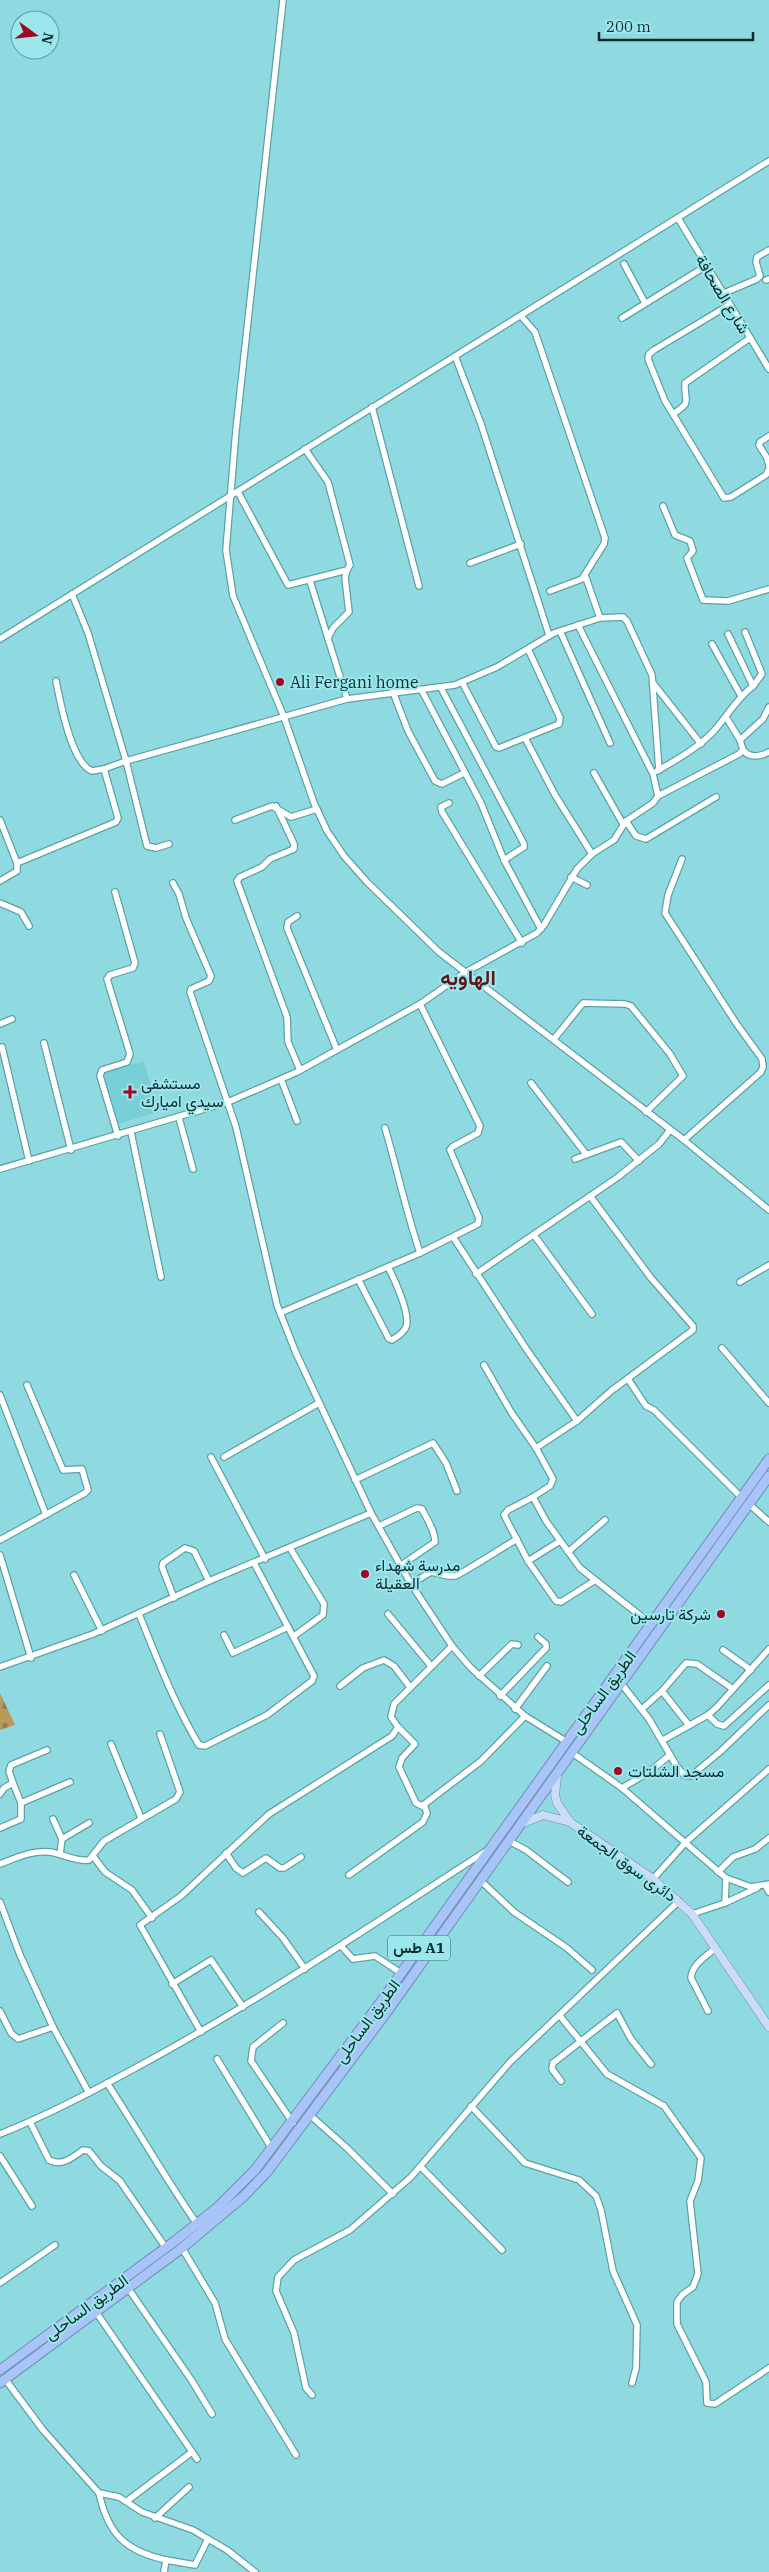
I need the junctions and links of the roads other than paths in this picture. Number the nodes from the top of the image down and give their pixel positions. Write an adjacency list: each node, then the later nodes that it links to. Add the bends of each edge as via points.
1 (283, 0): 22 (street)
2 (768, 163): 3 (street)
3 (678, 218): 6 (street, شارع الصحافة); 10 (street)
4 (769, 250): 7 (street, via 757,257 760,276 757,279)
5 (624, 264): 8 (street)
6 (706, 266): 7 (street, شارع الصحافة); 8 (street)
7 (722, 294): 9 (street, شارع الصحافة)
8 (645, 303): 11 (street)
9 (728, 305): 12 (street, شارع الصحافة); 17 (street, via 649,354 659,387)
10 (521, 316): 13 (street); 27 (street, via 535,332 605,538)
11 (622, 318)
12 (750, 338): 14 (street, شارع الصحافة); 17 (street, via 685,383 688,401)
13 (455, 356): 16 (street); 24 (street)
14 (767, 361): 15 (street, شارع الصحافة)
15 (769, 369)
16 (372, 407): 19 (street); 29 (street)
17 (673, 414): 20 (street, via 724,498 766,475)
18 (769, 436): 20 (street, via 759,445)
19 (305, 449): 21 (street); 26 (street, via 328,482 350,565)
20 (769, 467)
21 (238, 492): 22 (street); 28 (street, via 286,583 290,586)
22 (229, 498): 32 (street); 53 (street, via 226,550 229,583)
23 (663, 506): 30 (street, via 675,535 690,541 693,551 687,558 703,600 728,601)
24 (521, 544): 25 (street); 37 (street)
25 (470, 563)
26 (347, 570): 28 (street); 39 (street, via 349,612)
27 (585, 575): 31 (street, via 579,581); 33 (street)
28 (310, 581): 39 (street)
29 (419, 586)
30 (769, 589)
31 (550, 591)
32 (72, 594): 40 (street); 61 (street, via 88,633)
33 (600, 618): 34 (street); 45 (street, via 618,616 627,621)
34 (578, 625): 35 (street); 66 (street)
35 (560, 631): 37 (street); 57 (street)
36 (745, 632): 46 (street, via 762,674)
37 (549, 634): 42 (street)
38 (728, 634): 46 (street)
39 (328, 638): 51 (street)
40 (0, 639)
41 (712, 644): 50 (street)
42 (528, 649): 44 (street); 55 (street, via 560,722)
43 (56, 681): 62 (street, via 65,724 83,765 92,771)
44 (462, 682): 47 (street); 55 (street, via 496,746 503,747)
45 (653, 683): 58 (street); 63 (street)
46 (753, 686): 50 (street)
47 (441, 688): 48 (street); 78 (street, via 524,844)
48 (422, 691): 49 (street); 64 (street)
49 (393, 692): 51 (street); 64 (street, via 408,731 435,781 442,784)
50 (741, 696): 54 (street)
51 (347, 699): 53 (street)
52 (769, 708): 56 (street, via 763,719)
53 (284, 717): 61 (street); 71 (street)
54 (726, 717): 56 (street); 58 (street)
55 (525, 738): 76 (street, via 555,795)
56 (740, 740): 59 (street)
57 (610, 742)
58 (700, 744): 63 (street)
59 (743, 750): 60 (street, via 752,756); 67 (street)
60 (769, 752)
61 (126, 761): 62 (street); 75 (street, via 147,846 156,848)
62 (104, 769): 79 (street, via 117,814 116,822)
63 (660, 770): 66 (street)
64 (464, 773): 78 (street, via 481,803)
65 (594, 774): 74 (street)
66 (653, 774): 67 (street)
67 (658, 796): 74 (street)
68 (716, 797): 74 (street, via 646,839 636,836)
69 (449, 802): 89 (street, via 441,807 442,812)
70 (276, 806): 71 (street, via 291,817); 72 (street); 98 (street, via 294,849 270,859 237,881 287,1017 288,1042)
71 (317, 809): 90 (street, via 335,844 366,882 439,952)
72 (235, 820)
73 (0, 821): 79 (street)
74 (625, 822): 76 (street, via 614,840)
75 (169, 844)
76 (592, 854): 80 (street)
77 (682, 859): 109 (street, via 668,895 665,913 762,1060 763,1067)
78 (504, 860): 88 (street)
79 (17, 862): 81 (street, via 18,871)
80 (571, 877): 83 (street); 88 (street)
81 (0, 881)
82 (172, 883): 101 (street, via 211,976 210,981 190,992)
83 (587, 885)
84 (115, 892): 108 (street, via 135,963 133,968 110,975 107,979 130,1054 127,1062 102,1070 100,1076)
85 (0, 903): 87 (street, via 21,912)
86 (297, 916): 97 (street, via 288,922 287,928)
87 (29, 926)
88 (541, 929): 89 (street)
89 (522, 943): 90 (street)
90 (466, 972): 91 (street); 94 (street)
91 (420, 1004): 97 (street); 120 (street, via 480,1128 478,1134 450,1150 479,1221)
92 (12, 1019): 93 (street)
93 (0, 1024)
94 (554, 1039): 102 (street); 102 (street, via 583,1004 631,1006 670,1054 683,1076)
95 (44, 1043): 110 (street)
96 (2, 1047): 114 (street)
97 (337, 1050): 98 (street)
98 (300, 1070): 99 (street)
99 (281, 1079): 101 (street); 104 (street)
100 (531, 1083): 111 (street)
101 (228, 1102): 103 (street); 128 (street, via 245,1160)
102 (646, 1112): 106 (street)
103 (179, 1118): 107 (street); 116 (street)
104 (297, 1121)
105 (385, 1128): 121 (street)
106 (670, 1130): 109 (street); 113 (street)
107 (131, 1132): 108 (street); 125 (street)
108 (118, 1136): 110 (street)
109 (684, 1140): 118 (street)
110 (71, 1150): 114 (street)
111 (586, 1154): 112 (street); 113 (street, via 620,1142)
112 (575, 1159)
113 (639, 1160): 117 (street)
114 (29, 1161): 115 (street)
115 (0, 1169)
116 (193, 1169)
117 (590, 1196): 119 (street); 132 (street, via 651,1278 693,1326 691,1333)
118 (769, 1210)
119 (534, 1235): 124 (street); 129 (street)
120 (453, 1237): 121 (street); 124 (street)
121 (420, 1253): 123 (street)
122 (769, 1265): 127 (street)
123 (388, 1267): 126 (street); 126 (street, via 396,1280 407,1320 405,1329 392,1340)
124 (476, 1274): 137 (street)
125 (161, 1276)
126 (358, 1279): 128 (street)
127 (740, 1282)
128 (280, 1313): 135 (street)
129 (592, 1314)
130 (722, 1348): 136 (street)
131 (484, 1365): 138 (street)
132 (628, 1379): 137 (street); 145 (street, via 646,1406 654,1410)
133 (27, 1386): 149 (street, via 63,1470 82,1469 88,1490)
134 (0, 1395): 149 (street)
135 (319, 1403): 139 (street); 143 (street)
136 (769, 1403)
137 (577, 1421): 138 (street)
138 (536, 1448): 146 (street, via 553,1479 550,1486)
139 (224, 1456)
140 (211, 1457): 159 (street)
141 (769, 1459): 145 (highway, الطريق الساحلى / طس A1)
142 (769, 1476): 147 (highway, الطريق الساحلى / طس A1)
143 (355, 1480): 144 (street, via 433,1443 446,1463); 148 (street)
144 (457, 1491)
145 (741, 1497): 170 (highway, الطريق الساحلى / طس A1)
146 (533, 1498): 153 (street, via 504,1515); 155 (street)
147 (749, 1504): 151 (street); 186 (highway, الطريق الساحلى / طس A1)
148 (371, 1513): 152 (street); 156 (street)
149 (46, 1515): 154 (street)
150 (605, 1520): 157 (street)
151 (769, 1522)
152 (379, 1526): 162 (street); 162 (street, via 422,1509 435,1542)
153 (517, 1539): 160 (street); 166 (street, via 462,1574 448,1576 431,1572)
154 (0, 1540)
155 (560, 1540): 157 (street); 160 (street)
156 (290, 1548): 159 (street); 174 (street, via 325,1610 323,1615)
157 (568, 1552): 165 (street)
158 (0, 1555): 180 (street)
159 (264, 1559): 161 (street)
160 (528, 1561): 165 (street, via 559,1602)
161 (254, 1563): 164 (street); 171 (street)
162 (400, 1566): 166 (street)
163 (74, 1575): 172 (street)
164 (209, 1581): 167 (street); 167 (street, via 194,1551 185,1548 162,1567)
165 (594, 1581): 170 (street)
166 (411, 1584): 177 (street)
167 (174, 1598): 168 (street)
168 (139, 1614): 172 (street); 174 (street, via 163,1674 202,1746 268,1715 312,1681 313,1672)
169 (388, 1614): 181 (street)
170 (652, 1625): 202 (highway, الطريق الساحلى / طس A1)
171 (288, 1626): 173 (street, via 233,1653); 174 (street)
172 (102, 1631): 180 (street)
173 (224, 1635)
174 (294, 1636)
175 (538, 1637): 192 (street, via 546,1648)
176 (518, 1645): 185 (street, via 512,1644)
177 (452, 1646): 181 (street); 185 (street)
178 (769, 1649): 184 (street)
179 (723, 1650): 184 (street)
180 (31, 1658): 183 (street)
181 (431, 1666): 189 (street)
182 (547, 1666): 195 (street)
183 (0, 1667)
184 (751, 1670): 190 (street)
185 (479, 1676): 192 (street)
186 (620, 1682): 194 (street); 205 (highway, الطريق الساحلى / طس A1)
187 (769, 1685): 196 (street, via 724,1726)
188 (340, 1686): 189 (street, via 363,1668 384,1660 394,1666)
189 (410, 1687): 199 (street, via 391,1711)
190 (733, 1690): 191 (street, via 691,1662); 196 (street)
191 (662, 1691): 194 (street); 198 (street)
192 (500, 1696): 195 (street)
193 (769, 1705): 206 (street, via 696,1774 684,1775)
194 (642, 1708): 201 (street)
195 (516, 1709): 197 (street)
196 (708, 1715): 198 (street)
197 (525, 1716): 202 (street); 214 (street, via 481,1761)
198 (688, 1724): 201 (street)
199 (398, 1727): 214 (street, via 415,1744 402,1758 399,1767 416,1802); 226 (street, via 392,1736 364,1756 269,1814)
200 (160, 1734): 215 (street, via 180,1795)
201 (663, 1740): 206 (street)
202 (568, 1742): 225 (highway, الطريق الساحلى / طس A1)
203 (111, 1744): 215 (street)
204 (47, 1750): 210 (street, via 11,1765 9,1772)
205 (571, 1752): 207 (highway, الطريق الساحلى / طس A1); 211 (street)
206 (670, 1755): 211 (street)
207 (559, 1769): 217 (main road, via 554,1795); 219 (highway, الطريق الساحلى / طس A1)
208 (769, 1769): 224 (street)
209 (70, 1782): 213 (street)
210 (13, 1783): 212 (street); 213 (street)
211 (622, 1788): 224 (street)
212 (0, 1794)
213 (21, 1803): 220 (street, via 21,1819)
214 (424, 1805): 232 (street, via 427,1813 423,1822)
215 (141, 1818): 228 (street, via 104,1841)
216 (53, 1819): 222 (street)
217 (570, 1822): 219 (main road, via 543,1815); 234 (main road, دائرى سوق الجمعة)
218 (89, 1823): 222 (street)
219 (518, 1827): 223 (highway, الطريق الساحلى / طس A1)
220 (0, 1828)
221 (769, 1838): 231 (street, via 755,1849 733,1857)
222 (62, 1840): 227 (street)
223 (509, 1842): 235 (highway, الطريق الساحلى / طس A1); 236 (street, via 526,1850)
224 (686, 1842): 231 (street); 234 (street)
225 (490, 1849): 245 (street); 249 (highway, الطريق الساحلى / طس A1)
226 (226, 1853): 229 (street, via 243,1873 266,1858 280,1868); 244 (street, via 196,1884)
227 (60, 1854): 228 (street, via 82,1860); 230 (street, via 39,1852)
228 (93, 1856): 244 (street, via 105,1872 132,1890)
229 (301, 1857)
230 (0, 1864)
231 (718, 1872): 233 (street)
232 (349, 1875)
233 (726, 1878): 237 (street, via 740,1884); 241 (street)
234 (653, 1879): 239 (main road, دائرى سوق الجمعة)
235 (480, 1880): 248 (street, via 514,1912 567,1948); 266 (highway, الطريق الساحلى / طس A1)
236 (568, 1882)
237 (764, 1885): 238 (street); 241 (street)
238 (769, 1892)
239 (679, 1901): 243 (main road, دائرى سوق الجمعة); 254 (street)
240 (0, 1902): 256 (street, via 20,1956)
241 (725, 1903): 243 (street)
242 (259, 1912): 247 (street)
243 (692, 1914): 246 (main road, دائرى سوق الجمعة)
244 (152, 1918): 250 (street, via 139,1927)
245 (341, 1946): 247 (street); 249 (street, via 354,1959 375,1956)
246 (715, 1948): 253 (street, via 691,1972); 257 (main road, دائرى سوق الجمعة)
247 (305, 1969): 251 (street)
248 (592, 1970)
249 (401, 1973): 268 (highway, الطريق الساحلى / طس A1)
250 (172, 1984): 251 (street, via 211,1960); 258 (street)
251 (243, 2007): 258 (street)
252 (0, 2011): 256 (street, via 11,2033 18,2039)
253 (708, 2011)
254 (560, 2016): 259 (street); 265 (street, via 510,2062)
255 (283, 2023): 268 (street, via 253,2047 251,2060)
256 (53, 2027): 264 (street)
257 (769, 2027)
258 (201, 2032): 263 (street)
259 (581, 2041): 261 (street, via 617,2013 631,2039); 262 (street, via 553,2062 552,2069); 283 (street, via 607,2074 664,2106 701,2158 698,2181 690,2201 698,2274 693,2287 677,2302 677,2324 702,2372 707,2403 715,2404)
260 (217, 2059): 270 (street)
261 (652, 2064)
262 (561, 2081)
263 (107, 2083): 264 (street); 275 (street, via 167,2182)
264 (89, 2093): 267 (street)
265 (471, 2106): 272 (street); 285 (street, via 525,2163 574,2178 588,2186 596,2196 613,2271 637,2325 636,2368)
266 (310, 2116): 273 (street); 278 (highway, الطريق الساحلى / طس A1, via 244,2196)
267 (30, 2122): 269 (street); 277 (street, via 53,2162 62,2162 84,2150 90,2151 101,2166 127,2189)
268 (292, 2123): 270 (highway, الطريق الساحلى / طس A1)
269 (0, 2134)
270 (272, 2149): 275 (highway, الطريق الساحلى / طس A1, via 237,2189)
271 (0, 2156): 274 (street)
272 (421, 2167): 273 (street); 279 (street)
273 (393, 2194): 286 (street, via 350,2230 294,2260 278,2278 276,2291 294,2333 306,2388)
274 (32, 2206)
275 (197, 2224): 277 (highway, الطريق الساحلى / طس A1)
276 (55, 2245): 280 (street)
277 (166, 2248): 284 (highway, الطريق الساحلى / طس A1)
278 (182, 2248): 281 (highway, الطريق الساحلى / طس A1); 289 (street, via 215,2303 225,2339)
279 (502, 2250)
280 (0, 2283)
281 (128, 2288): 282 (highway, الطريق الساحلى / طس A1); 287 (street)
282 (96, 2312): 284 (highway, الطريق الساحلى / طس A1); 288 (street)
283 (769, 2368)
284 (2, 2377): 292 (street, via 43,2430)
285 (632, 2383)
286 (312, 2395)
287 (212, 2414)
288 (192, 2452): 290 (street); 293 (street)
289 (296, 2455)
290 (196, 2460)
291 (189, 2487): 294 (street)
292 (99, 2493): 293 (street); 296 (street, via 107,2522 117,2536 146,2556)
293 (127, 2501): 294 (street)
294 (155, 2518): 295 (street, via 193,2530)
295 (208, 2539): 296 (street, via 196,2564); 298 (street)
296 (166, 2560): 297 (street)
297 (164, 2572)
298 (255, 2572)

